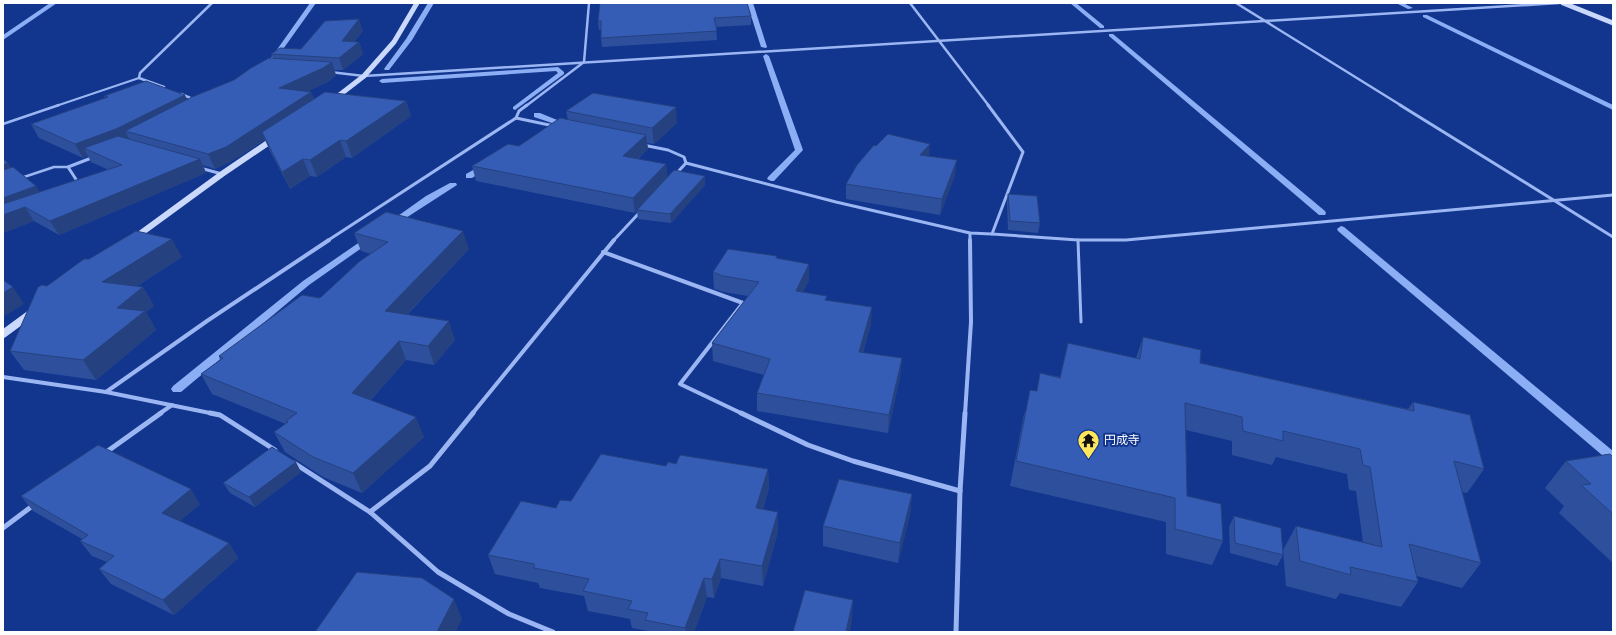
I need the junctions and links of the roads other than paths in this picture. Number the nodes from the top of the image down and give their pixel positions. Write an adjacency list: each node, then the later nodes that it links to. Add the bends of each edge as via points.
1 (212, 3): 14 (street, via 140,73)
2 (417, 3): 13 (street, via 394,42)
3 (589, 3): 11 (street)
4 (910, 3): 10 (street)
5 (1236, 3): 8 (street)
6 (1559, 3): 8 (street)
7 (1563, 3): 9 (street)
8 (1266, 22): 10 (street); 33 (street)
9 (1613, 23)
10 (941, 41): 11 (street); 36 (street, via 1023,152)
11 (584, 62): 13 (street); 19 (street, via 519,111)
12 (329, 72): 13 (street)
13 (364, 76): 18 (street)
14 (139, 78): 15 (street); 20 (lane)
15 (168, 89)
16 (176, 92): 17 (street)
17 (198, 101)
18 (325, 106)
19 (516, 118): 21 (street); 45 (street, via 266,280 178,339)
20 (3, 124)
21 (559, 127)
22 (282, 134): 28 (street)
23 (638, 144): 25 (street, via 668,150 684,157)
24 (96, 156): 27 (street)
25 (686, 163): 30 (street); 35 (street)
26 (192, 166): 28 (street)
27 (68, 167): 29 (lane, via 54,167); 31 (street)
28 (222, 174): 39 (street)
29 (20, 178)
30 (670, 180)
31 (83, 190)
32 (1613, 195): 33 (street)
33 (1554, 200): 37 (street); 38 (street, via 1126,240)
34 (644, 208): 40 (street)
35 (970, 233): 36 (street); 50 (street, via 971,322)
36 (992, 234): 38 (street)
37 (1613, 237)
38 (1078, 240): 42 (lane)
39 (125, 245)
40 (603, 252): 50 (street, via 743,303 680,384 808,445 853,461); 52 (street, via 430,466)
41 (42, 306): 43 (street)
42 (1081, 322)
43 (3, 334)
44 (3, 377): 45 (street)
45 (106, 392): 46 (street)
46 (172, 406): 47 (street, via 220,415); 48 (street)
47 (279, 453)
48 (103, 455)
49 (292, 461): 52 (street)
50 (960, 491): 55 (street)
51 (40, 500): 53 (street)
52 (370, 512): 54 (street, via 438,572 509,614)
53 (3, 528)
54 (553, 632)
55 (956, 632)

